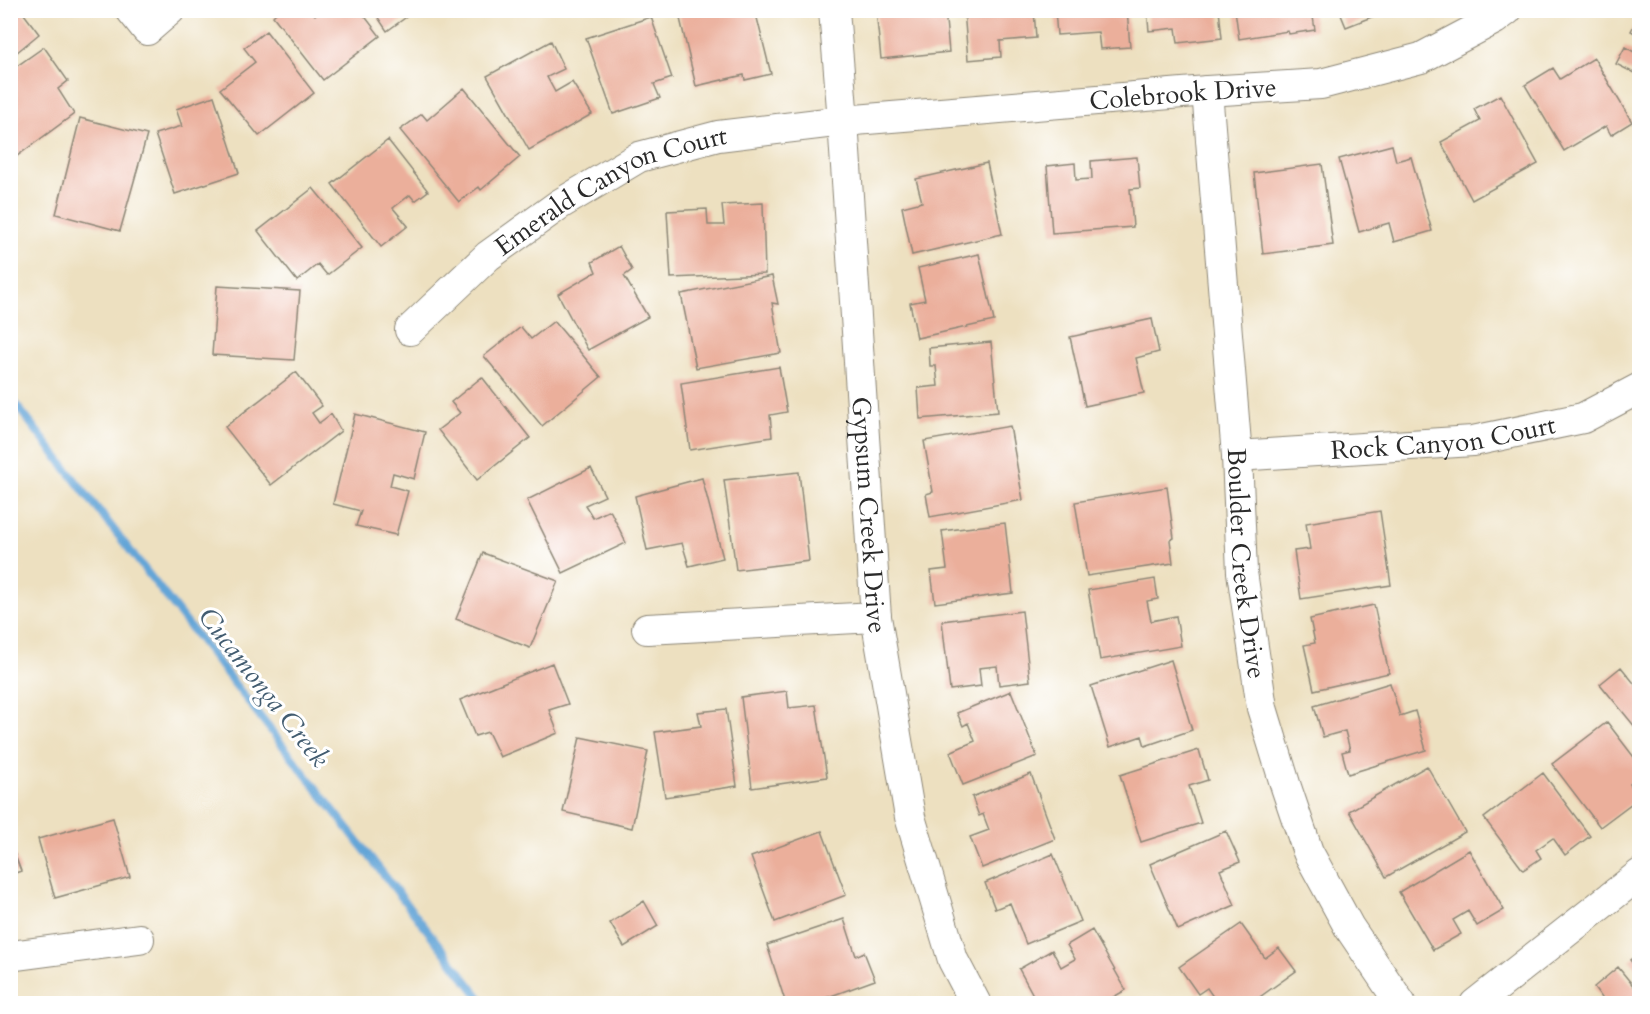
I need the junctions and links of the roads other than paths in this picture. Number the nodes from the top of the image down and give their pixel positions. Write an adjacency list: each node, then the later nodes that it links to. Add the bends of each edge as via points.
1 (170, 10): 4 (street)
2 (834, 10): 6 (street, Gypsum Creek Drive)
3 (1507, 10): 5 (street, Colebrook Drive, via 1421,58 1321,84)
4 (139, 20)
5 (1207, 91): 6 (street, Colebrook Drive); 9 (street, Boulder Creek Drive)
6 (843, 122): 7 (street, Emerald Canyon Court, via 718,136 639,157 560,204 488,256); 10 (street, Gypsum Creek Drive)
7 (410, 330)
8 (1640, 388): 9 (street, Rock Canyon Court, via 1582,418 1473,441)
9 (1237, 456): 16 (street, Boulder Creek Drive, via 1242,573 1262,708 1282,776 1308,852 1349,927)
10 (876, 616): 11 (street); 15 (street, Gypsum Creek Drive, via 910,817 953,960)
11 (647, 629)
12 (1640, 874): 17 (street)
13 (139, 939): 14 (street)
14 (10, 956)
15 (976, 1004)
16 (1401, 1004)
17 (1475, 1004)

